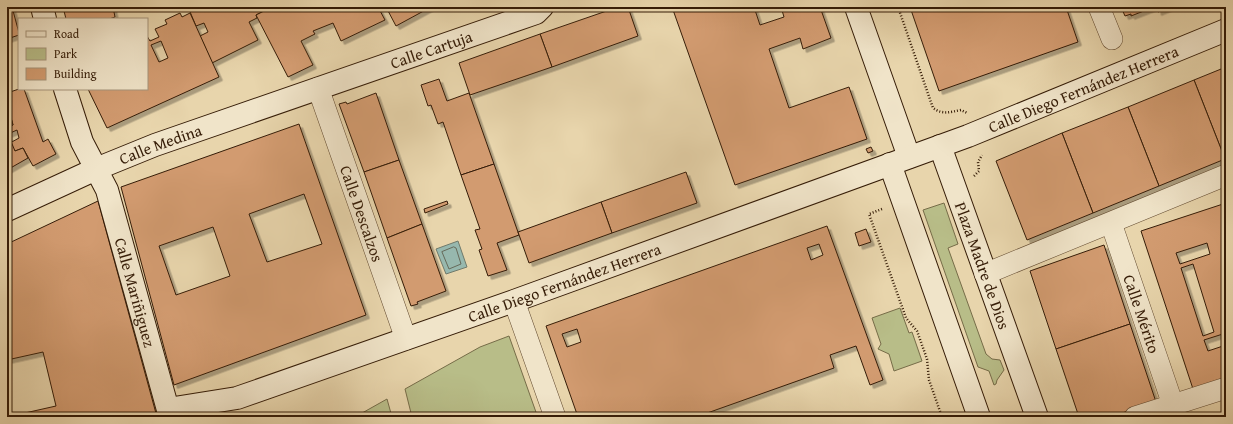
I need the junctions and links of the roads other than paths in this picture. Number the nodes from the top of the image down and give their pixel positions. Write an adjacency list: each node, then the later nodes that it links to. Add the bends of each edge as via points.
1 (42, 7): 5 (street)
2 (856, 7): 11 (street)
3 (1099, 7): 7 (street)
4 (536, 9): 8 (street, Calle Cartuja)
5 (45, 18)
6 (1226, 30): 10 (street, Calle Diego Fernández Herrera)
7 (1112, 39)
8 (318, 88): 12 (street, Calle Medina); 18 (street, Calle Descalzos)
9 (65, 90): 12 (street, Calle Mariñiguez, via 82,142)
10 (940, 146): 11 (street); 16 (street, Plaza Madre de Dios)
11 (899, 160): 17 (street, Calle Diego Fernández Herrera); 25 (street)
12 (96, 169): 14 (street, Calle Medina); 22 (street, Calle Mariñiguez, via 107,190)
13 (1226, 175): 15 (street)
14 (7, 210)
15 (1111, 223): 16 (street); 21 (street, Calle Mérito)
16 (985, 274): 26 (street, Plaza Madre de Dios)
17 (514, 301): 18 (street, Calle Diego Fernández Herrera); 24 (street)
18 (406, 339): 20 (street, Calle Diego Fernández Herrera)
19 (1226, 388): 21 (street)
20 (237, 398): 22 (street, Calle Diego Fernández Herrera); 23 (street, Calle Diego Fernández Herrera)
21 (1173, 405): 27 (street)
22 (169, 413)
23 (206, 417)
24 (555, 417)
25 (979, 417)
26 (1037, 417)
27 (1135, 417)

